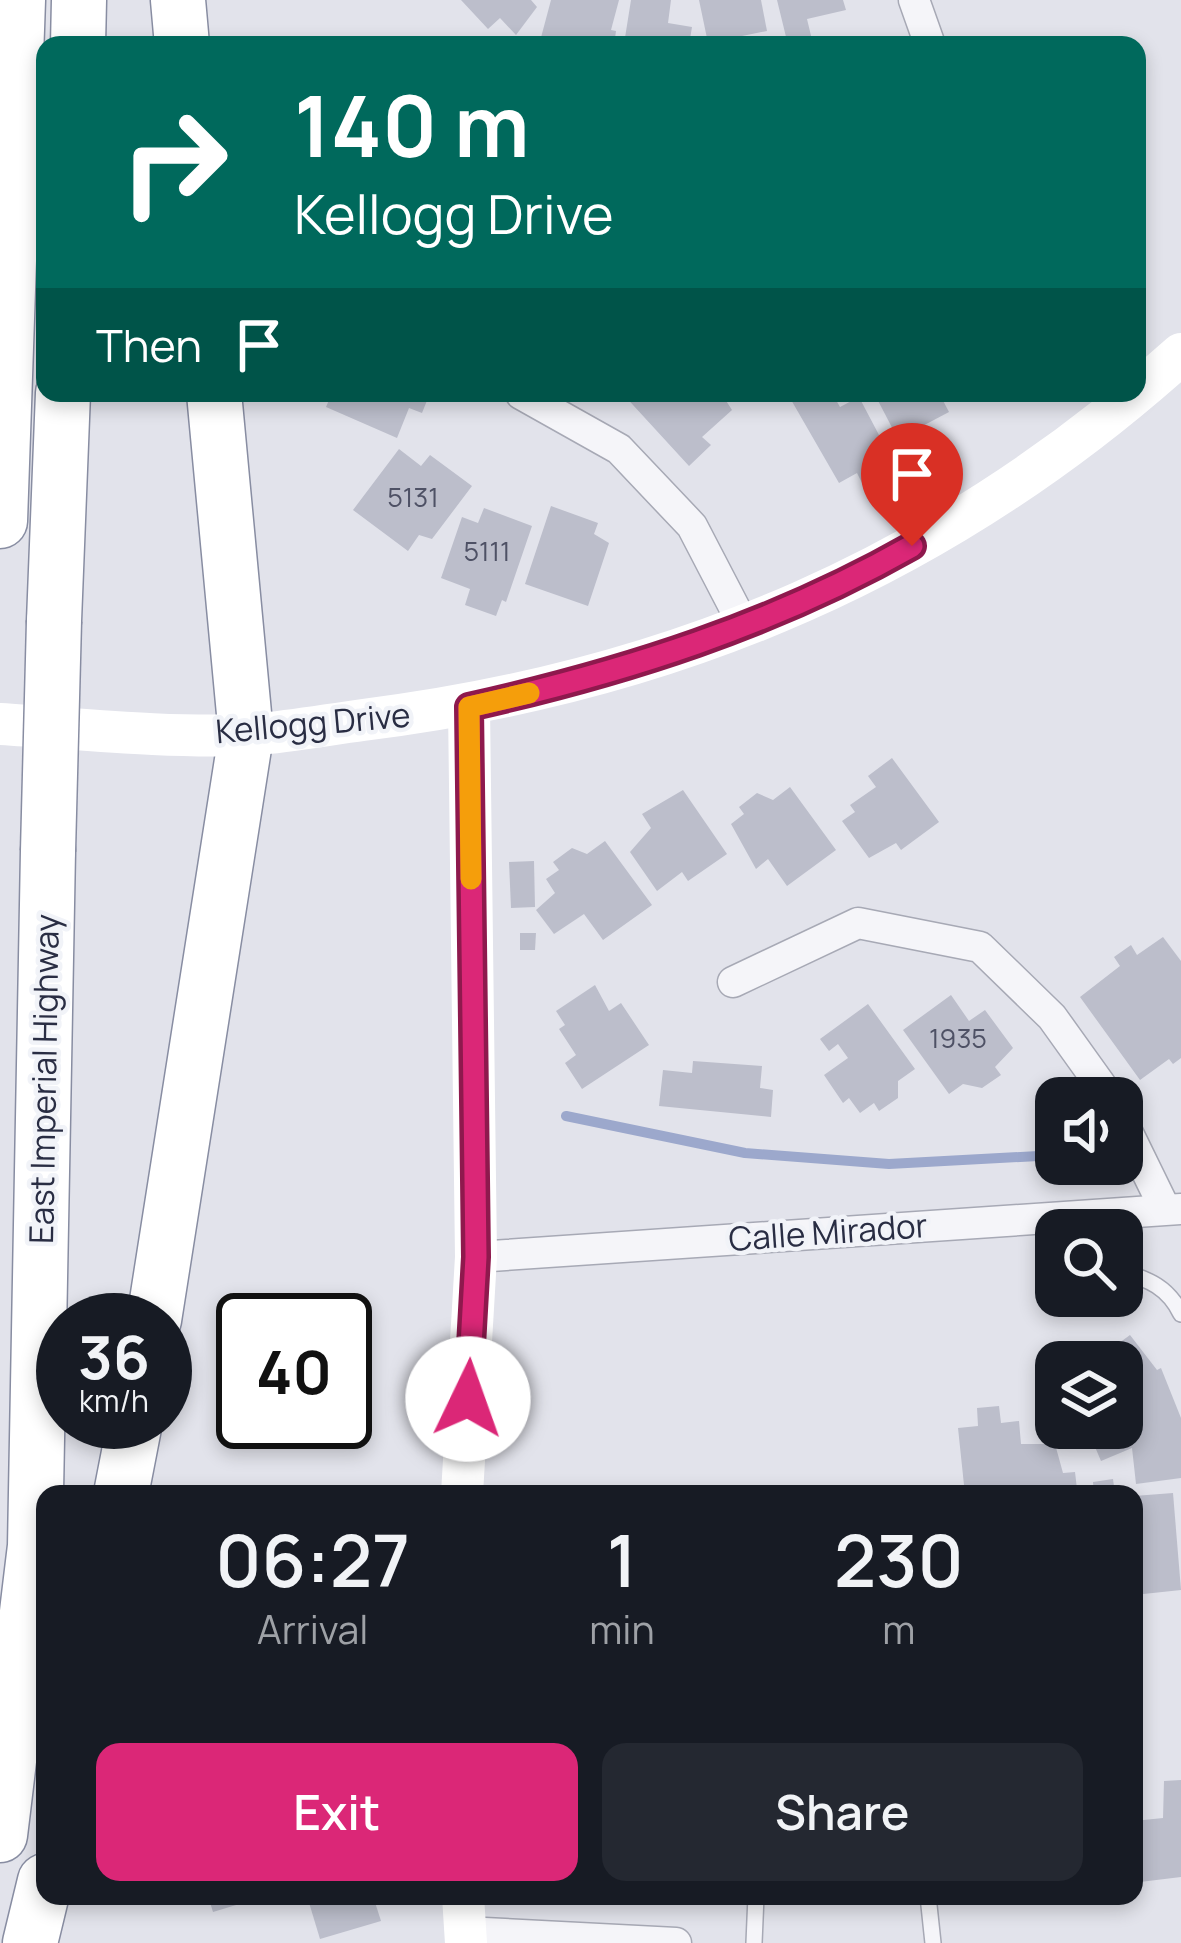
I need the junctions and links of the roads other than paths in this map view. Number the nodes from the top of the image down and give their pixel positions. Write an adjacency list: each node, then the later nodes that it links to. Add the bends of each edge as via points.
1 (18, 0): 14 (highway)
2 (80, 0): 5 (highway)
3 (178, 0): 6 (highway)
4 (914, 0): 7 (street)
5 (78, 36)
6 (181, 36)
7 (927, 36)
8 (1181, 354): 9 (main road, Kellogg Drive)
9 (1146, 378)
10 (64, 402): 32 (highway, East Imperial Highway, bridge, via 34,1546)
11 (215, 402): 18 (highway)
12 (536, 402): 15 (street, via 619,448 692,526)
13 (1111, 403): 15 (main road, Kellogg Drive, via 979,508 846,584)
14 (0, 521)
15 (745, 628): 16 (main road, Kellogg Drive, via 604,676)
16 (469, 707): 18 (main road, Kellogg Drive); 25 (main road)
17 (0, 724): 18 (main road, Kellogg Drive)
18 (247, 734): 27 (highway)
19 (733, 982): 20 (street, via 858,922 980,947 1052,1018)
20 (1096, 1077)
21 (1143, 1157): 22 (street)
22 (1173, 1209): 23 (street, Calle Mirador)
23 (1143, 1213)
24 (1035, 1225): 25 (street, Calle Mirador)
25 (476, 1257): 31 (main road)
26 (1143, 1277): 28 (lane)
27 (158, 1293)
28 (1181, 1314)
29 (130, 1449): 30 (highway)
30 (123, 1485)
31 (463, 1485)
32 (0, 1835)
33 (39, 1905): 37 (highway)
34 (756, 1905): 39 (lane)
35 (929, 1905): 40 (lane)
36 (465, 1924): 38 (street)
37 (30, 1943)
38 (676, 1943)
39 (754, 1943)
40 (933, 1943)

